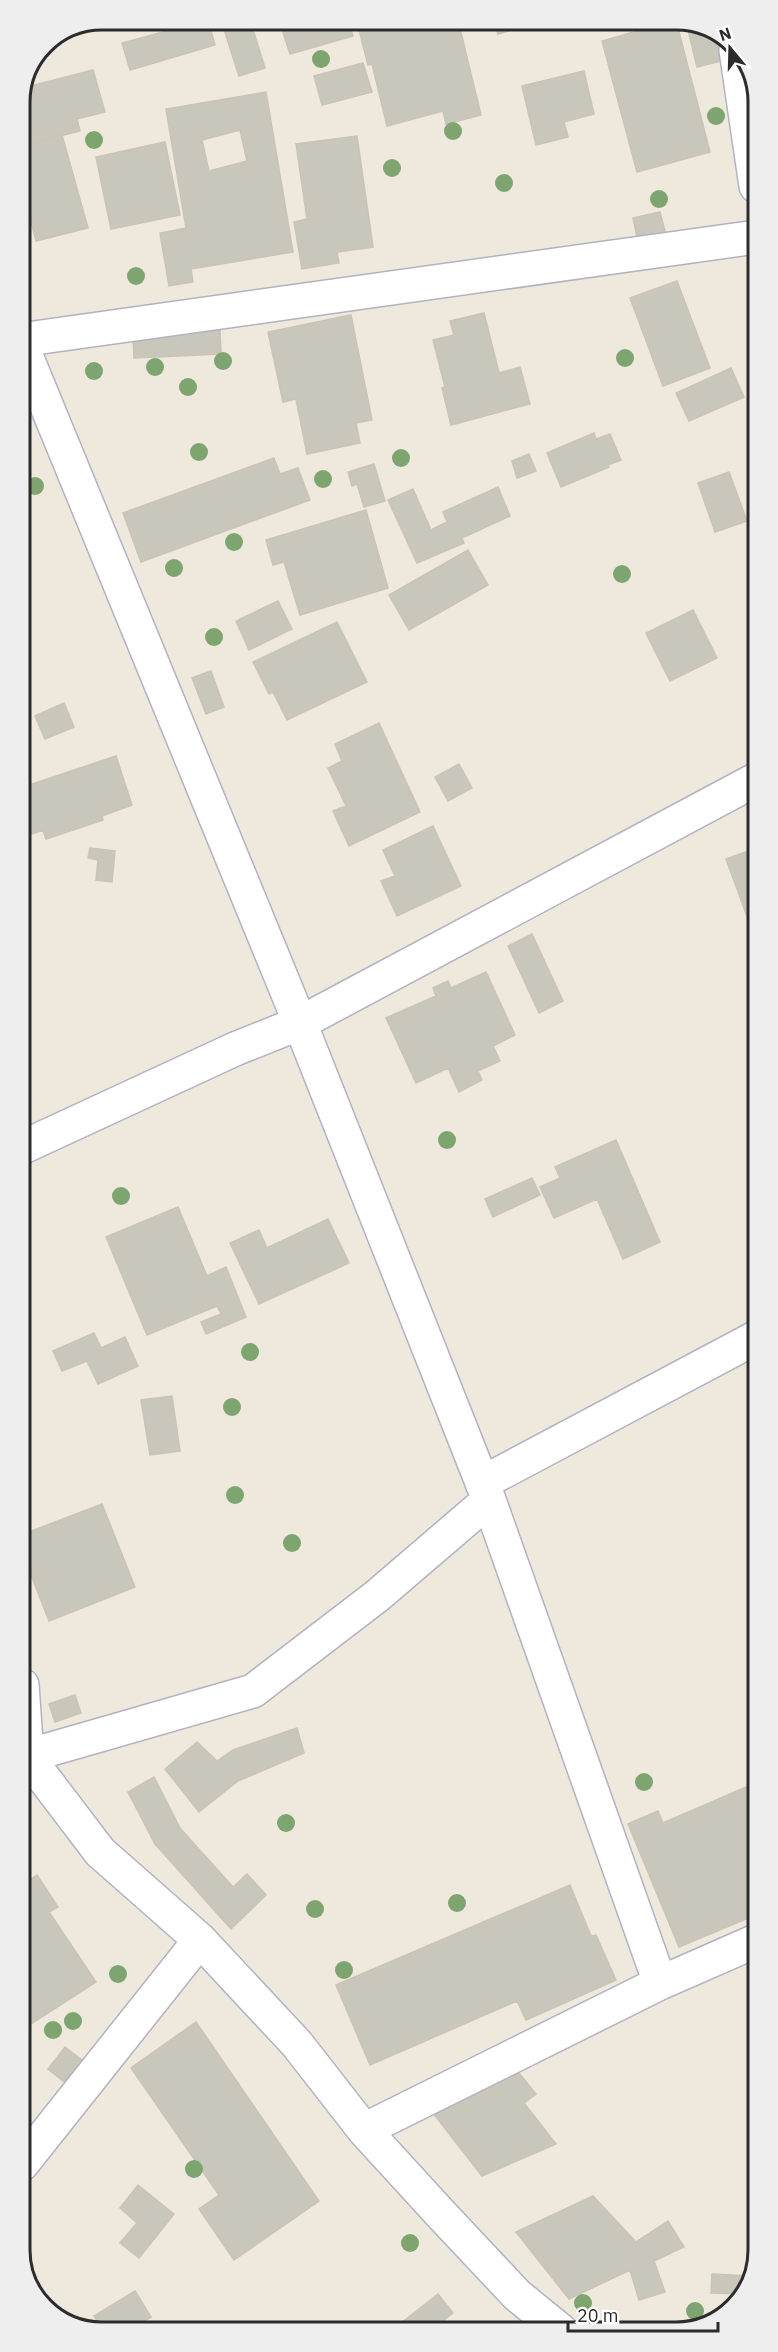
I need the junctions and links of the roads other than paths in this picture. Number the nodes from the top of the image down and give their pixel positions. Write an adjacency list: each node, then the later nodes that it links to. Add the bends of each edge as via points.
1 (738, 66): 2 (street)
2 (748, 132)
3 (748, 238): 4 (street)
4 (30, 340)
5 (30, 365): 7 (street)
6 (748, 784): 7 (street)
7 (300, 1023): 8 (street); 10 (street)
8 (30, 1144)
9 (748, 1342): 10 (street)
10 (486, 1491): 11 (street, via 377,1596 253,1691); 15 (street)
11 (30, 1753)
12 (30, 1763): 13 (street, via 100,1852)
13 (200, 1940): 16 (street, via 297,2044); 17 (street)
14 (748, 1944): 15 (street)
15 (660, 1983): 16 (street)
16 (364, 2130): 18 (street, via 517,2295)
17 (30, 2154)
18 (550, 2322)

